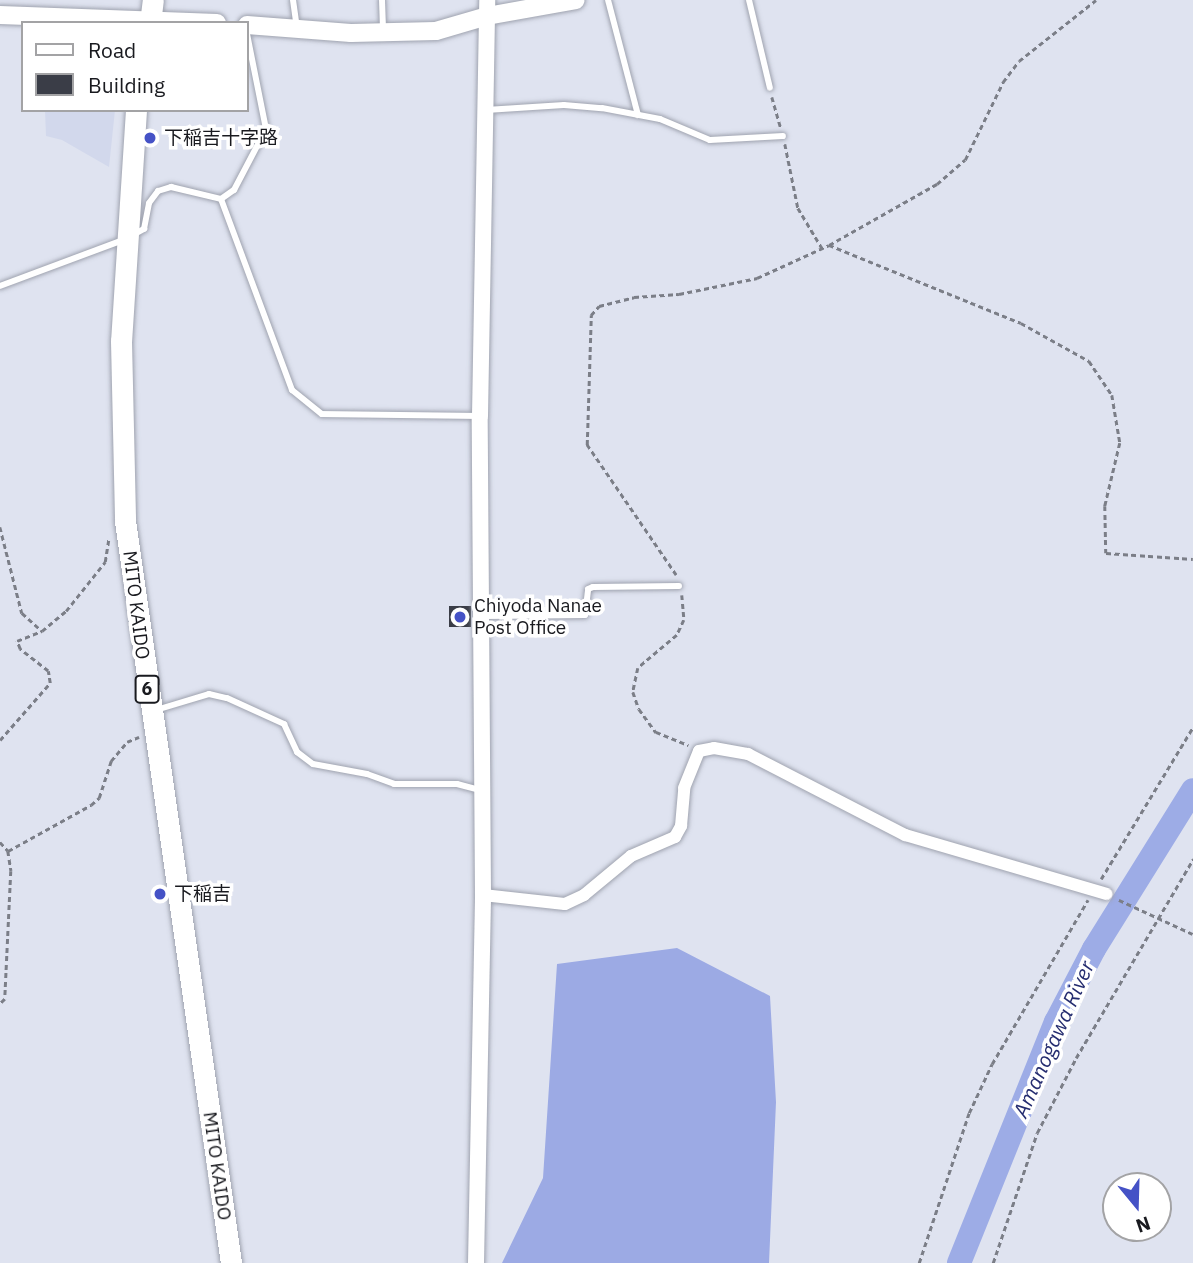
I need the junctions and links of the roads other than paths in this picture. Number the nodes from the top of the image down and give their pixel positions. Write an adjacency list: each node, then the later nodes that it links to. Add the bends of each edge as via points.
1 (293, 0): 11 (lane)
2 (382, 0): 12 (lane)
3 (576, 0): 6 (main road)
4 (608, 0): 17 (lane)
5 (749, 0): 14 (lane)
6 (487, 8): 12 (main road, via 436,32); 15 (street)
7 (151, 14): 8 (main road); 9 (main road)
8 (0, 15)
9 (202, 21)
10 (248, 25): 11 (main road)
11 (297, 30): 12 (main road)
12 (383, 33)
13 (248, 39): 19 (lane, via 266,129 234,190)
14 (770, 88)
15 (485, 111): 17 (lane, via 564,106); 22 (street)
16 (136, 112): 20 (highway, MITO KAIDO / 6)
17 (638, 115): 18 (lane, via 710,141)
18 (783, 136)
19 (221, 199): 20 (lane, via 171,187 158,191 149,204 144,229); 22 (lane, via 292,390 322,414)
20 (125, 239): 21 (lane); 25 (highway, MITO KAIDO / 6, via 121,341 125,521)
21 (0, 286)
22 (480, 416): 24 (street)
23 (679, 586): 24 (lane, via 593,587 588,589 585,615)
24 (480, 616): 26 (street)
25 (151, 712): 26 (lane, via 200,696 227,698 284,724 297,752 313,764 367,774 394,785 457,784); 29 (highway, MITO KAIDO / 6)
26 (483, 790): 28 (street)
27 (1101, 891): 28 (street, via 905,835 748,754 699,751 684,788 681,826 675,837 631,856 584,895 565,904)
28 (483, 895): 30 (street)
29 (231, 1263)
30 (477, 1263)

